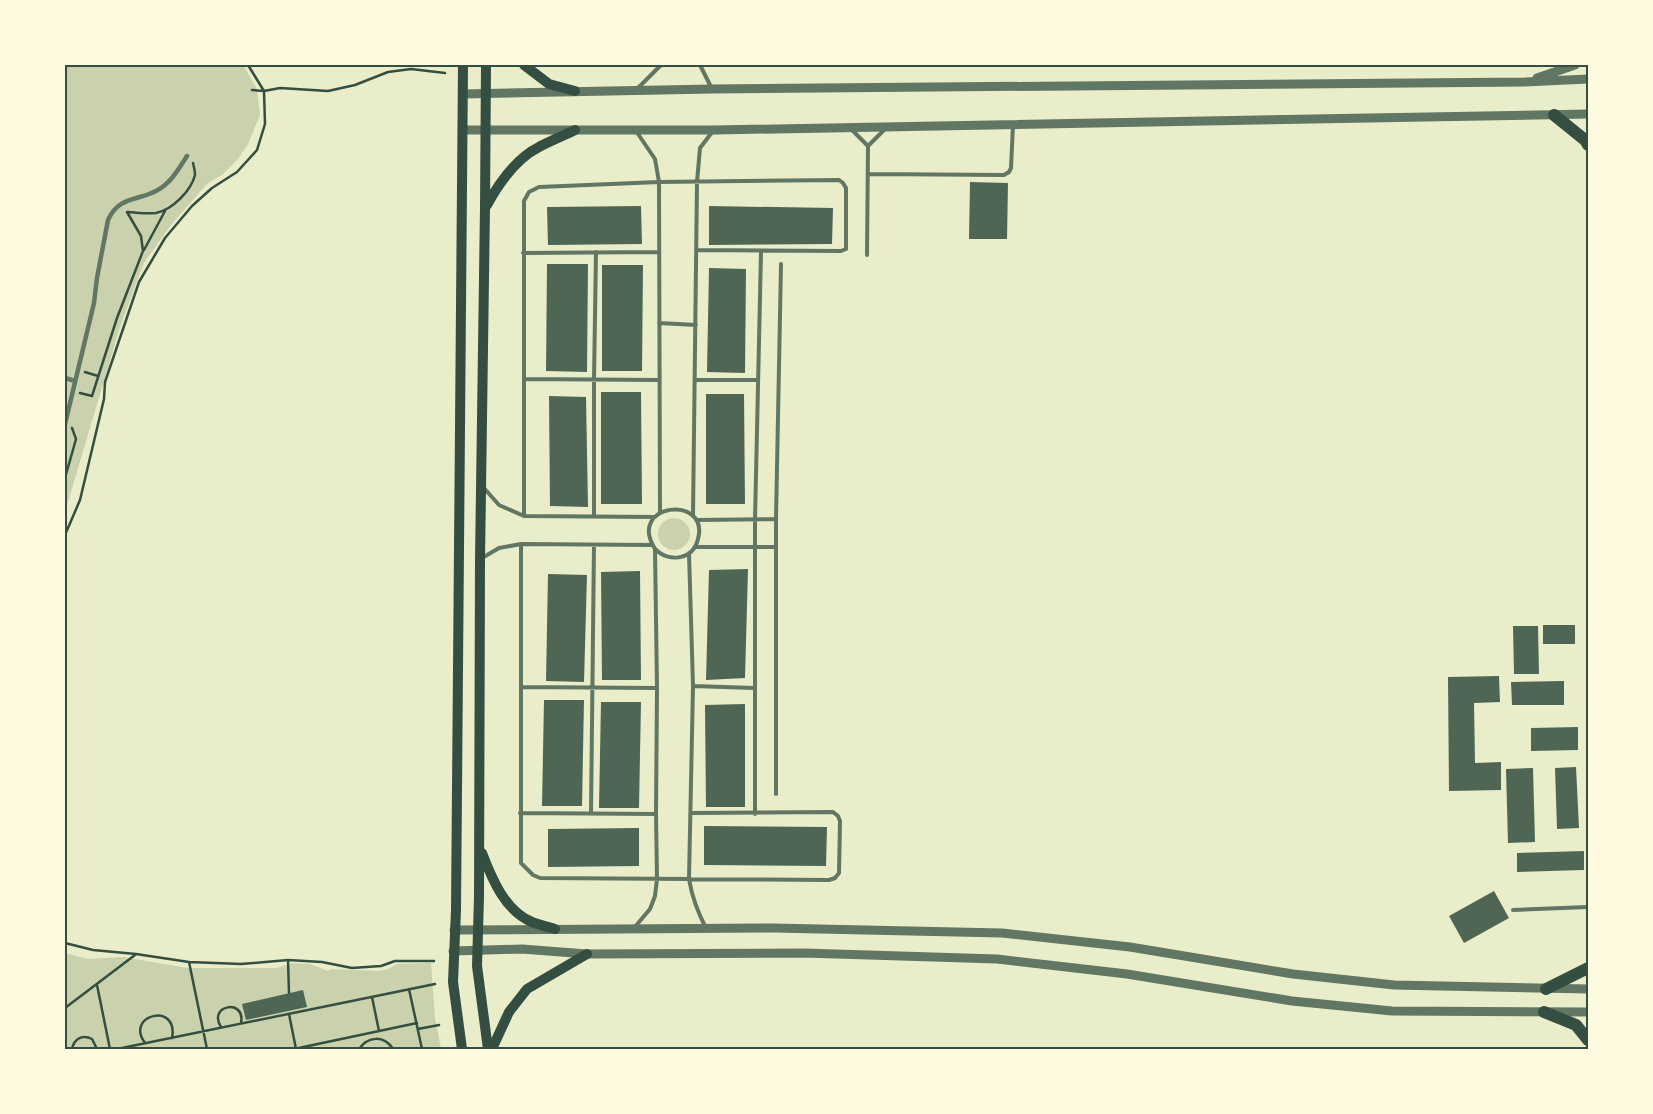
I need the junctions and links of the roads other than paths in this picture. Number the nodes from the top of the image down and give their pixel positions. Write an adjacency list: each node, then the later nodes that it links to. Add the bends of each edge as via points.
1 (463, 65): 13 (main road)
2 (486, 65): 12 (main road)
3 (524, 65): 11 (main road, via 549,84)
4 (662, 65): 10 (lane)
5 (700, 65): 9 (lane)
6 (1574, 65): 8 (street)
7 (1588, 79): 8 (street)
8 (1525, 82): 9 (street)
9 (712, 89): 10 (street)
10 (636, 90): 11 (street)
11 (575, 92): 12 (street)
12 (486, 93): 13 (street); 20 (main road)
13 (463, 94): 19 (main road)
14 (1588, 114): 15 (street)
15 (1554, 115): 16 (street); 24 (main road)
16 (1014, 125): 17 (street); 27 (lane, via 1011,168 1004,175)
17 (887, 126): 18 (street); 25 (lane)
18 (849, 127): 23 (street); 25 (lane)
19 (463, 130): 20 (street); 85 (main road)
20 (485, 130): 21 (street); 30 (main road)
21 (575, 130): 22 (street); 30 (main road, via 537,148 519,161)
22 (636, 130): 23 (street); 28 (lane, via 655,159)
23 (715, 130): 29 (lane, via 700,148)
24 (1588, 145)
25 (868, 146): 27 (lane)
26 (187, 156): 46 (street, via 172,181 155,192 131,198 118,206 108,220 94,303)
27 (868, 174): 36 (lane)
28 (659, 182): 29 (lane); 32 (lane, via 539,187 529,192 524,201); 34 (lane)
29 (697, 182): 31 (lane); 35 (lane, via 839,180 843,183 846,188 846,249)
30 (485, 207): 48 (main road)
31 (697, 250): 35 (lane); 39 (lane)
32 (523, 252): 33 (lane); 41 (lane)
33 (596, 252): 34 (lane); 42 (lane)
34 (659, 252): 38 (lane)
35 (761, 252): 45 (lane)
36 (867, 255)
37 (781, 264): 54 (lane)
38 (658, 323): 39 (lane); 43 (lane)
39 (696, 325): 44 (lane)
40 (65, 378): 46 (street)
41 (524, 378): 42 (lane); 50 (lane)
42 (594, 380): 43 (lane); 51 (lane)
43 (659, 380): 49 (lane)
44 (695, 380): 45 (lane); 53 (lane)
45 (757, 380): 55 (lane)
46 (75, 381): 47 (street)
47 (65, 424)
48 (482, 486): 50 (lane, via 499,505); 64 (main road)
49 (660, 513): 52 (lane); 53 (lane, via 677,508)
50 (524, 516): 51 (lane)
51 (594, 516): 52 (lane)
52 (655, 517): 58 (lane, via 649,531)
53 (694, 518): 55 (lane); 59 (lane, via 699,532)
54 (776, 519): 55 (lane); 60 (lane)
55 (755, 520): 61 (lane)
56 (521, 544): 57 (lane); 64 (lane, via 499,548); 66 (lane)
57 (594, 545): 58 (lane); 67 (lane)
58 (652, 545): 62 (lane)
59 (695, 547): 61 (lane); 63 (lane)
60 (776, 547): 61 (lane); 70 (lane)
61 (755, 548): 69 (lane)
62 (655, 549): 63 (lane, via 671,558); 68 (lane)
63 (689, 553): 65 (lane)
64 (480, 560): 76 (main road)
65 (693, 686): 69 (lane); 72 (lane)
66 (520, 687): 67 (lane); 71 (lane)
67 (592, 688): 68 (lane); 73 (lane)
68 (657, 688): 74 (lane)
69 (754, 688): 75 (lane)
70 (776, 794)
71 (520, 813): 73 (lane); 77 (lane, via 521,863 534,876)
72 (691, 813): 75 (lane); 78 (lane)
73 (591, 814): 74 (lane)
74 (656, 814): 77 (lane)
75 (755, 814): 78 (lane, via 833,812 840,821 839,873 829,880)
76 (480, 845): 83 (main road); 84 (main road, via 490,876 510,906 531,922)
77 (657, 879): 78 (lane); 81 (lane, via 650,909)
78 (689, 879): 82 (lane, via 696,909)
79 (1588, 907): 80 (lane)
80 (1513, 910)
81 (634, 928): 82 (street); 84 (street)
82 (706, 928): 90 (street, via 1002,932 1130,947 1293,974 1394,985)
83 (478, 929): 84 (street); 85 (street); 86 (main road)
84 (555, 929)
85 (454, 930): 87 (main road)
86 (478, 950): 87 (street); 88 (street); 96 (main road, via 477,966)
87 (453, 951): 95 (main road, via 453,982)
88 (587, 954): 92 (street, via 804,953 997,959 1127,974 1292,1001 1392,1011); 97 (main road, via 527,989 509,1012)
89 (1588, 968): 90 (main road)
90 (1546, 989): 91 (street)
91 (1588, 989)
92 (1544, 1012): 93 (street); 94 (main road, via 1576,1025)
93 (1588, 1012)
94 (1588, 1040)
95 (462, 1049)
96 (488, 1049)
97 (492, 1049)

